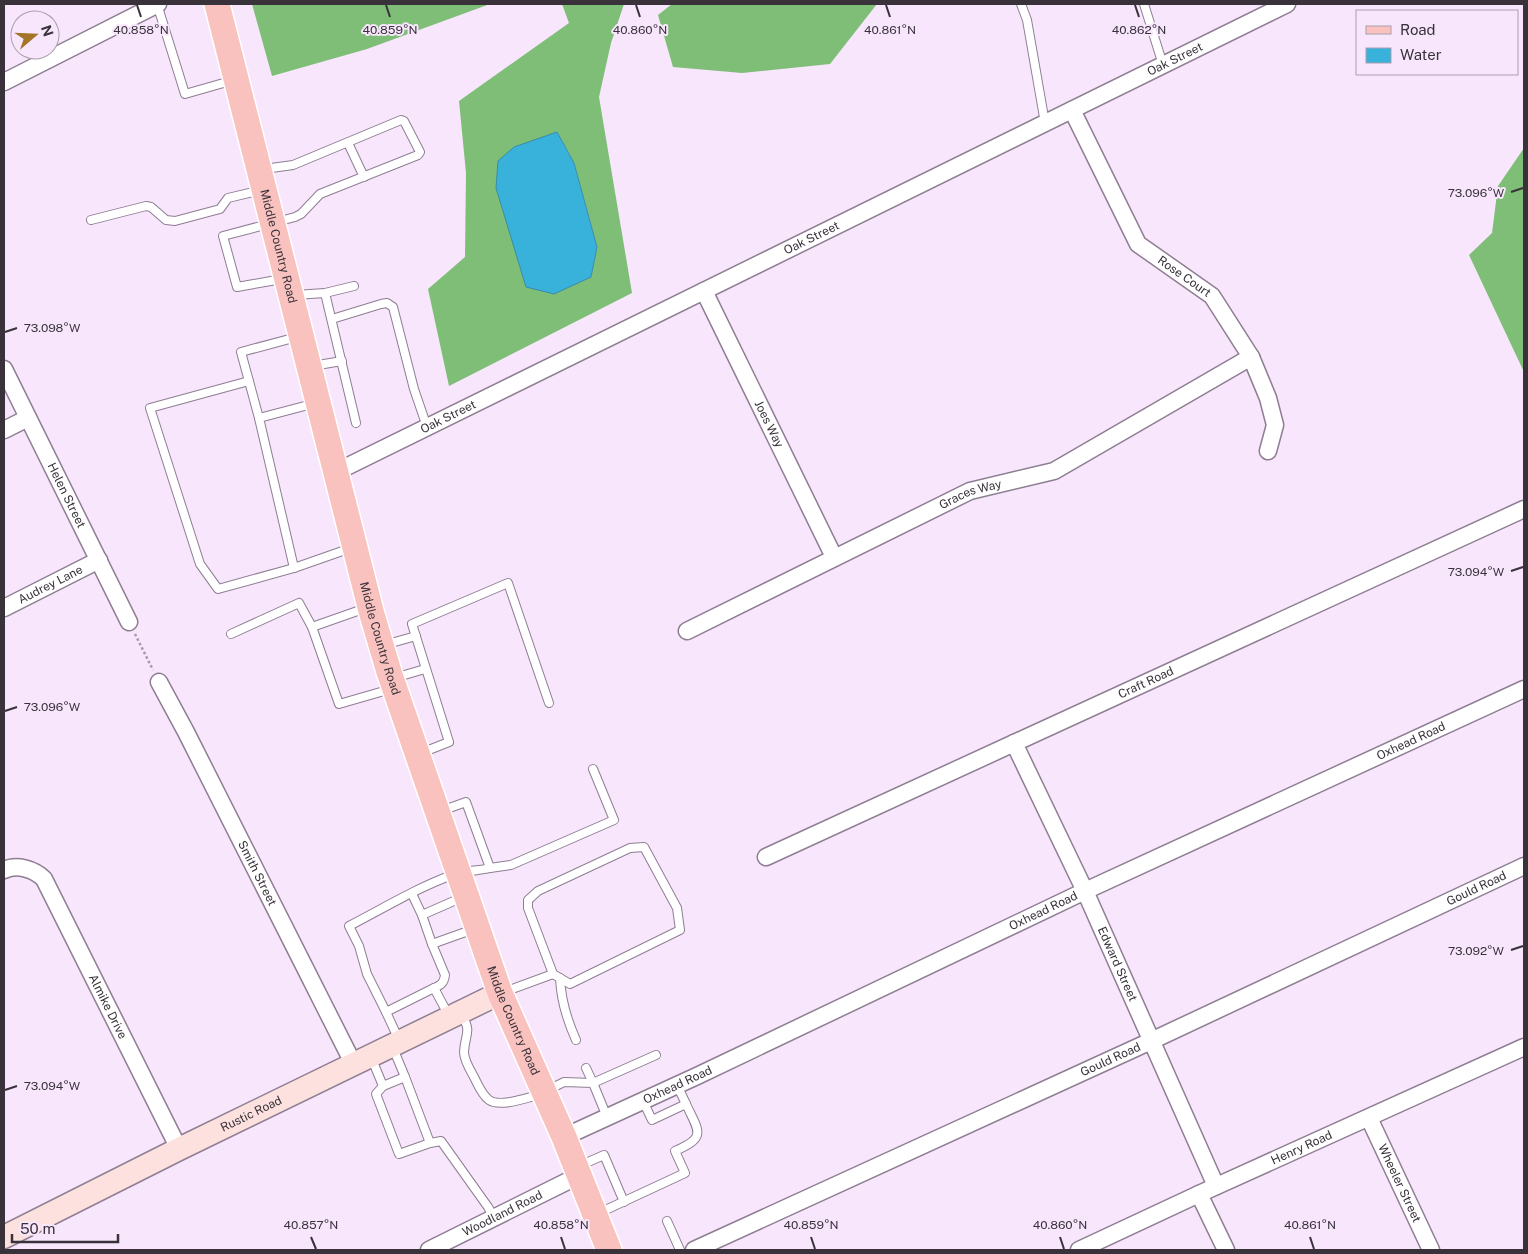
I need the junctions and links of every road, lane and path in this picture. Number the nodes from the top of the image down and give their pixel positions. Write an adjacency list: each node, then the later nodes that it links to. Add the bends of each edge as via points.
1 (157, 4): 7 (lane, via 185,94); 8 (street)
2 (217, 4): 7 (main road, Middle Country Road)
3 (1021, 4): 10 (lane, via 1027,20)
4 (1144, 4): 6 (lane)
5 (1287, 4): 6 (street, Oak Street)
6 (1163, 65): 9 (street, Oak Street)
7 (236, 79): 13 (main road, Middle Country Road)
8 (4, 82)
9 (1072, 110): 10 (street, Oak Street); 22 (street, Rose Court, via 1138,244 1212,296)
10 (1045, 123): 18 (street, Oak Street)
11 (348, 142): 12 (lane); 12 (lane, via 401,120 420,152 418,156); 13 (lane)
12 (364, 177): 15 (lane, via 320,194 301,214)
13 (262, 180): 14 (lane, via 228,198 220,209 175,221 166,220 146,206); 15 (main road, Middle Country Road)
14 (91, 220)
15 (273, 223): 16 (main road, Middle Country Road); 16 (lane, via 223,236 237,287)
16 (289, 286): 19 (lane); 21 (main road, Middle Country Road)
17 (354, 286): 19 (lane)
18 (704, 291): 31 (street, Oak Street); 37 (street, Joes Way)
19 (326, 294): 20 (lane)
20 (332, 319): 23 (lane); 31 (lane, via 381,304 393,307)
21 (301, 336): 24 (main road, Middle Country Road); 26 (lane, via 241,352)
22 (1251, 357): 33 (street, Rose Court, via 1275,425); 37 (street, Graces Way, via 1054,471 970,491)
23 (342, 361): 24 (lane); 30 (lane)
24 (309, 366): 27 (main road, Middle Country Road)
25 (4, 369): 28 (street, Helen Street)
26 (249, 381): 29 (lane); 39 (lane, via 150,408 200,564 218,589)
27 (318, 402): 29 (lane); 34 (main road, Middle Country Road)
28 (28, 418): 32 (street); 38 (street, Helen Street)
29 (259, 418): 39 (lane)
30 (356, 423)
31 (427, 427): 34 (street, Oak Street)
32 (4, 430)
33 (1268, 451)
34 (336, 472): 36 (main road, Middle Country Road)
35 (1524, 509): 53 (street, Craft Road)
36 (355, 546): 39 (lane); 40 (main road, Middle Country Road)
37 (834, 558): 44 (street, Graces Way)
38 (98, 560): 41 (street, Audrey Lane); 42 (street, Helen Street)
39 (294, 568)
40 (370, 607): 43 (lane); 47 (main road, Middle Country Road)
41 (4, 608)
42 (129, 622): 49 (path)
43 (312, 627): 45 (lane, via 299,603); 50 (lane, via 339,704)
44 (687, 631)
45 (231, 634)
46 (416, 636): 47 (lane); 48 (lane); 52 (lane, via 412,624 508,583)
47 (382, 646): 50 (main road, Middle Country Road)
48 (425, 669): 50 (lane); 54 (lane, via 449,742)
49 (159, 682): 77 (street, Smith Street)
50 (393, 683): 54 (main road, Middle Country Road)
51 (1524, 688): 62 (street, Oxhead Road)
52 (549, 703)
53 (1014, 743): 57 (street, Craft Road); 62 (street, Edward Street)
54 (418, 755): 56 (main road, Middle Country Road)
55 (593, 769): 59 (lane, via 614,820 511,865)
56 (437, 812): 59 (lane, via 466,802); 61 (main road, Middle Country Road)
57 (766, 857)
58 (1524, 866): 73 (street, Gould Road)
59 (490, 868): 61 (lane, via 478,871)
60 (4, 870): 90 (street, Almike Drive, via 23,867 38,873 48,886)
61 (462, 884): 63 (lane); 64 (lane); 65 (main road, Middle Country Road)
62 (1085, 890): 73 (street, Edward Street); 81 (street, Oxhead Road)
63 (412, 894): 64 (lane); 70 (lane, via 349,926)
64 (422, 915): 66 (lane)
65 (477, 928): 66 (lane); 69 (main road, Middle Country Road)
66 (432, 944): 68 (lane, via 445,975 442,984)
67 (557, 976): 67 (lane, via 570,984 680,930 677,908 644,847 630,848 538,891 528,900 528,908); 69 (lane); 72 (lane, via 566,1018)
68 (434, 988): 70 (lane); 71 (lane)
69 (500, 994): 71 (street, Rustic Road); 83 (main road, Middle Country Road)
70 (386, 1012): 74 (lane)
71 (455, 1016): 74 (street, Rustic Road); 83 (lane, via 468,1028 466,1060 489,1100 496,1103 514,1101)
72 (576, 1040)
73 (1151, 1041): 92 (street, Edward Street); 99 (street, Gould Road)
74 (396, 1045): 77 (street, Rustic Road); 79 (lane)
75 (1523, 1051): 87 (street, Henry Road)
76 (656, 1054): 80 (lane)
77 (363, 1061): 82 (lane); 90 (street, Rustic Road)
78 (586, 1068): 80 (lane)
79 (405, 1077): 82 (lane); 89 (lane)
80 (593, 1084): 83 (lane, via 564,1082); 86 (lane)
81 (677, 1085): 84 (street, Oxhead Road); 85 (lane)
82 (383, 1086): 89 (lane, via 376,1094 399,1154)
83 (544, 1092): 88 (main road, Middle Country Road)
84 (643, 1101): 85 (lane, via 652,1120); 86 (street, Oxhead Road)
85 (686, 1104): 94 (lane, via 698,1130 697,1139 692,1144 675,1152 685,1173)
86 (607, 1117): 88 (street, Oxhead Road)
87 (1369, 1118): 92 (street, Henry Road); 105 (street, Wheeler Street)
88 (564, 1137): 91 (main road, Middle Country Road)
89 (430, 1143): 96 (lane, via 441,1141)
90 (179, 1149): 98 (street, Rustic Road)
91 (577, 1172): 94 (lane, via 604,1155); 95 (main road, Middle Country Road); 96 (street, Woodland Road)
92 (1216, 1186): 93 (street, Henry Road)
93 (1199, 1194): 103 (street, Henry Road); 104 (street)
94 (624, 1202): 95 (lane)
95 (595, 1215): 101 (main road, Middle Country Road)
96 (494, 1218): 100 (street, Woodland Road)
97 (667, 1221): 102 (lane)
98 (4, 1237)
99 (701, 1249)
100 (428, 1250)
101 (609, 1250)
102 (680, 1250)
103 (1080, 1250)
104 (1226, 1250)
105 (1431, 1250)

